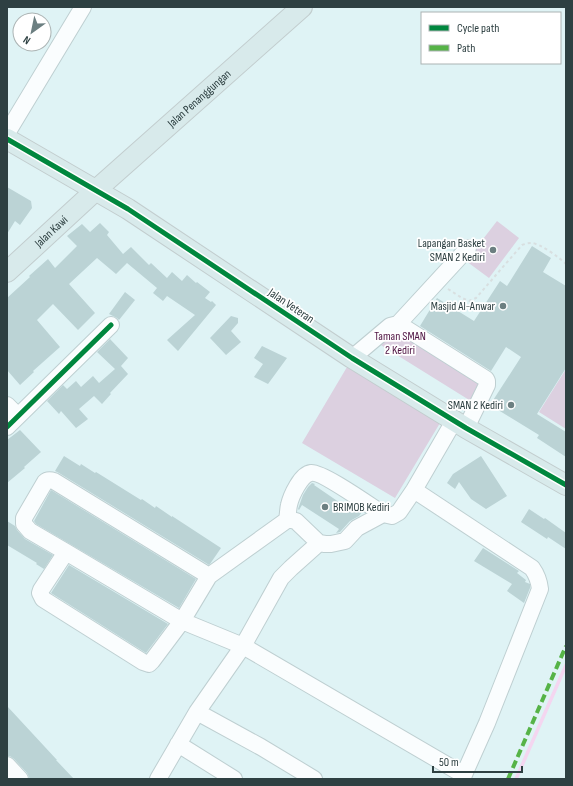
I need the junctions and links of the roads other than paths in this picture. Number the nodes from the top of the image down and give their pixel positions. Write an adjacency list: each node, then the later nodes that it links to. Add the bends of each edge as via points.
1 (84, 7): 3 (street)
2 (302, 7): 5 (main road, Jalan Penanggungan)
3 (7, 133)
4 (7, 139): 5 (main road, Jalan Veteran)
5 (96, 190): 7 (main road, Jalan Kawi); 10 (main road, Jalan Veteran)
6 (468, 248): 8 (street)
7 (7, 272)
8 (398, 324): 10 (street, via 390,326); 13 (street, via 486,378 487,385)
9 (111, 325): 12 (street)
10 (352, 358): 13 (main road, Jalan Veteran)
11 (7, 404): 12 (street)
12 (13, 422)
13 (460, 425): 14 (main road, Jalan Veteran); 15 (street)
14 (566, 485)
15 (414, 490): 16 (street, via 399,512 392,516); 26 (street, via 532,568 539,580 540,589)
16 (383, 514): 17 (street, via 330,481 315,473 309,473 295,489 289,504); 18 (street, via 357,528 345,541)
17 (287, 520): 18 (street, via 296,521); 20 (street)
18 (320, 543): 22 (street, via 281,578)
19 (66, 552): 20 (street, via 30,531 24,524 24,518 48,480 54,481); 21 (street); 21 (street, via 41,590 43,599 146,664 152,661)
20 (209, 576): 21 (street)
21 (182, 621): 22 (street)
22 (243, 646): 23 (street); 26 (street)
23 (197, 712): 24 (street); 30 (street)
24 (178, 744): 28 (street); 29 (street)
25 (7, 765): 27 (street)
26 (463, 777)
27 (20, 779)
28 (158, 779)
29 (234, 779)
30 (314, 779)

